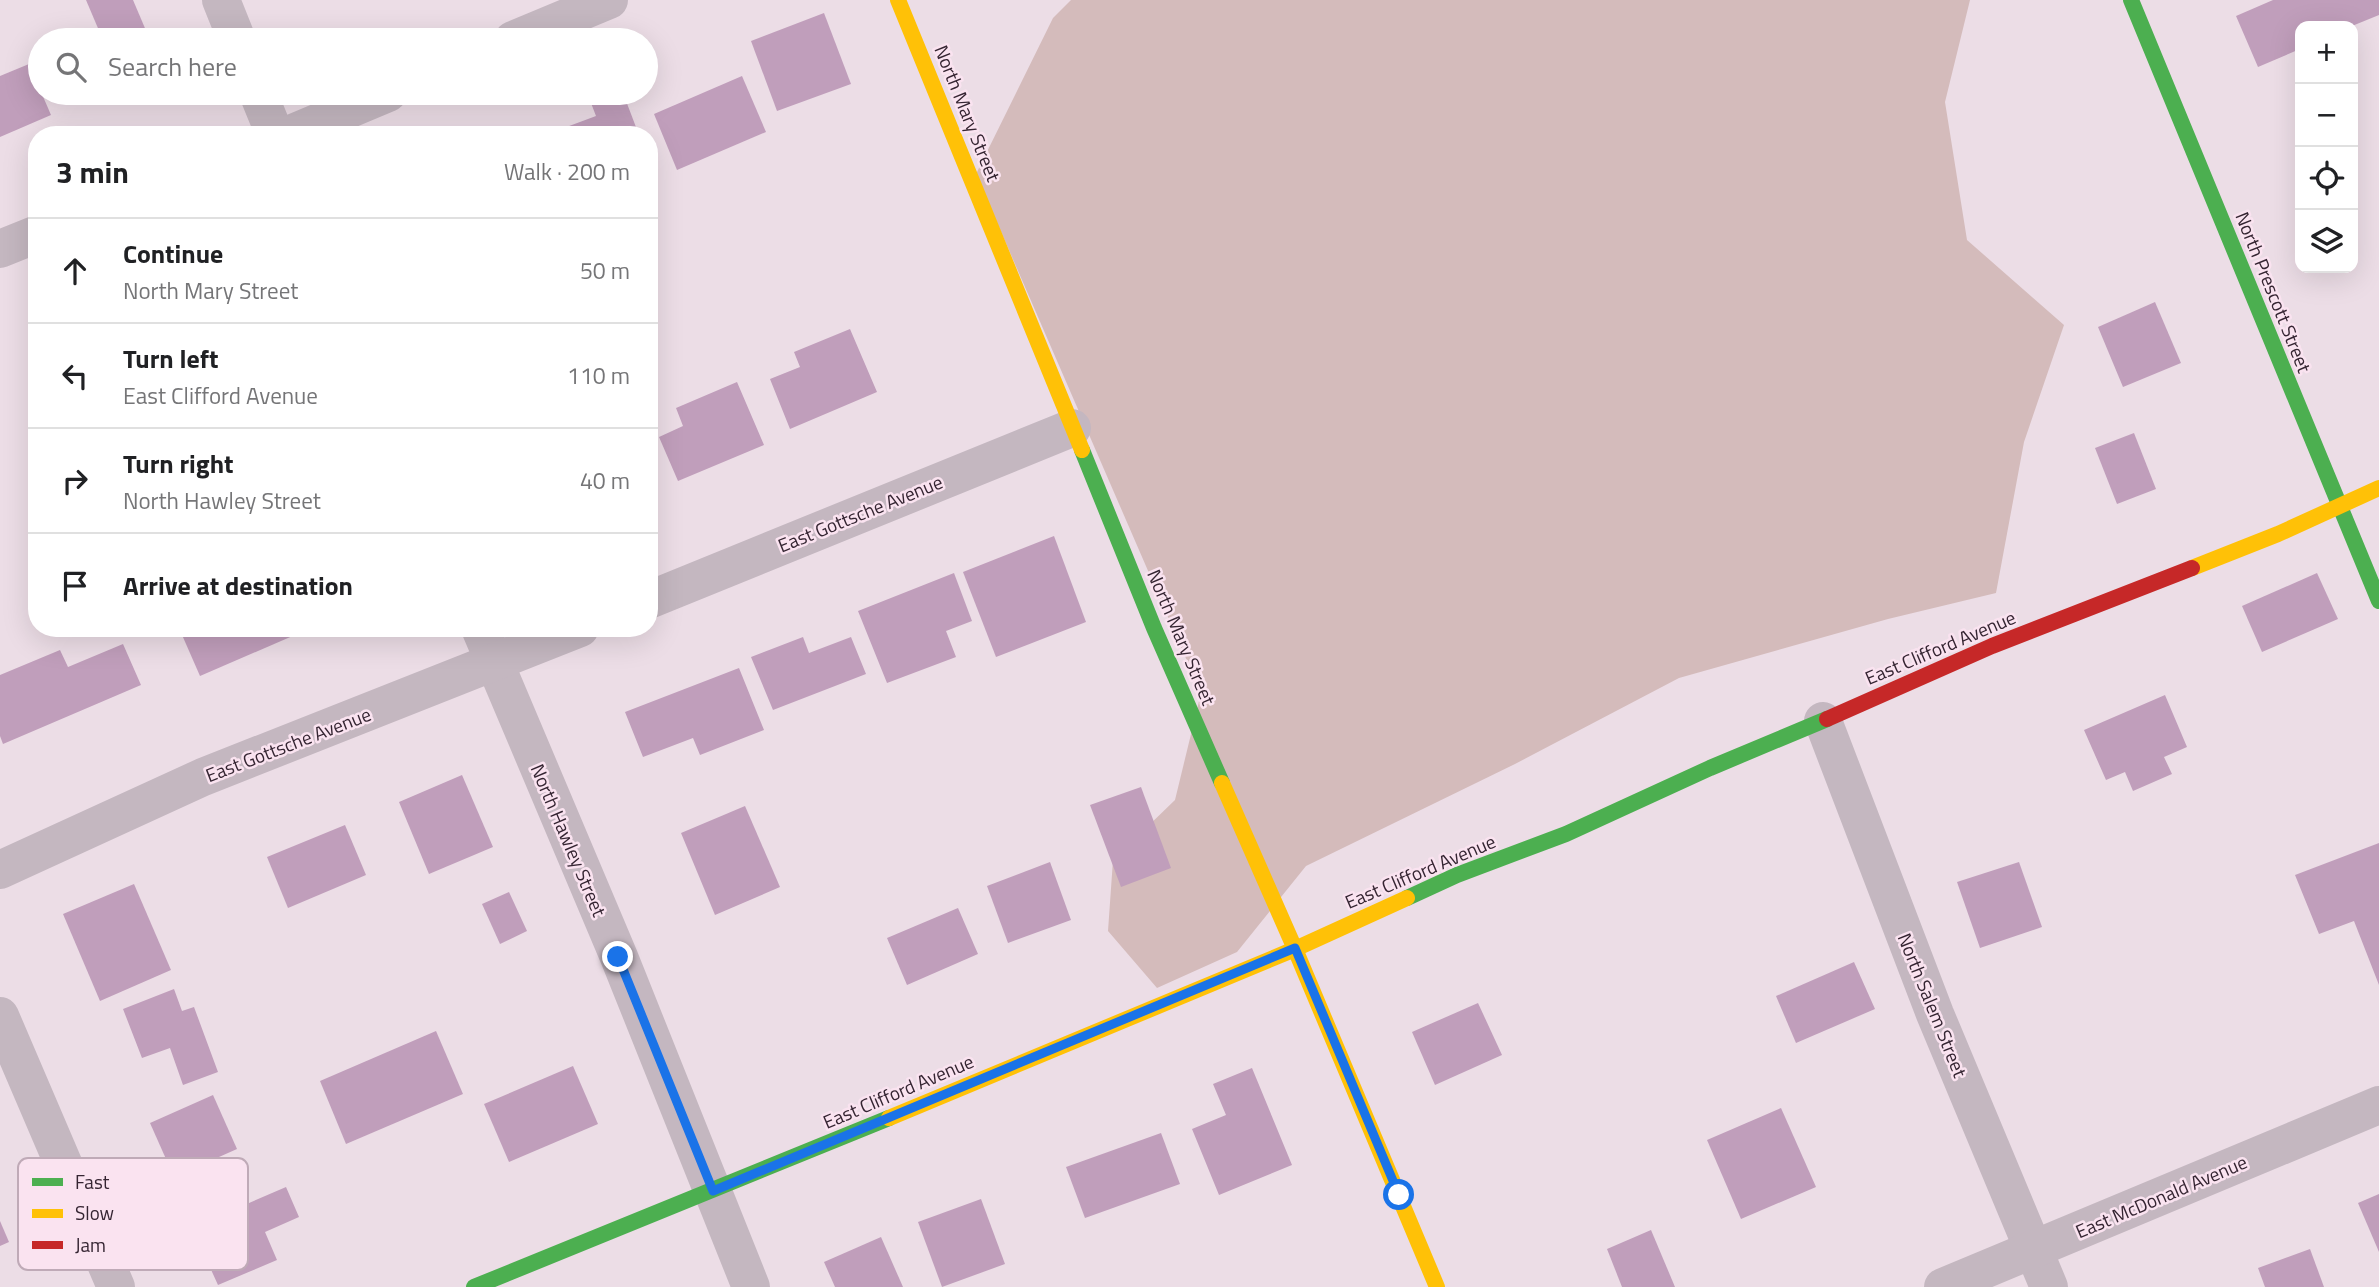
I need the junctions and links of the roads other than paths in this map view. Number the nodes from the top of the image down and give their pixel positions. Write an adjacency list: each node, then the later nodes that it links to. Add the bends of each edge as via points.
1 (221, 0): 5 (street)
2 (609, 0): 6 (street)
3 (898, 0): 13 (street, North Mary Street)
4 (2131, 0): 15 (street, North Prescott Street)
5 (232, 28)
6 (542, 28)
7 (263, 105): 9 (street)
8 (359, 105): 10 (street)
9 (271, 126)
10 (309, 126)
11 (28, 238): 12 (street)
12 (0, 249)
13 (1072, 428): 16 (street, East Gottsche Avenue); 23 (street, North Mary Street)
14 (2379, 488): 15 (street, East Clifford Avenue)
15 (2340, 505): 17 (street, North Prescott Street); 21 (street, East Clifford Avenue, via 2278,534 1992,646)
16 (658, 596)
17 (2379, 601)
18 (485, 637): 20 (street, North Hawley Street)
19 (558, 637): 20 (street, East Gottsche Avenue)
20 (495, 663): 22 (street, East Gottsche Avenue, via 204,777); 27 (street, North Hawley Street)
21 (1824, 721): 23 (street, East Clifford Avenue); 28 (street, North Salem Street, via 1935,1014)
22 (0, 870)
23 (1295, 948): 27 (street, East Clifford Avenue); 33 (street, North Mary Street)
24 (0, 1016): 26 (street)
25 (2379, 1105): 28 (street, East McDonald Avenue)
26 (61, 1158)
27 (713, 1191): 31 (street, East Clifford Avenue); 32 (street, North Hawley Street)
28 (2035, 1249): 34 (street, East McDonald Avenue); 35 (street, North Salem Street)
29 (109, 1270): 30 (street)
30 (116, 1287)
31 (474, 1287)
32 (751, 1287)
33 (1437, 1287)
34 (1943, 1287)
35 (2049, 1287)

